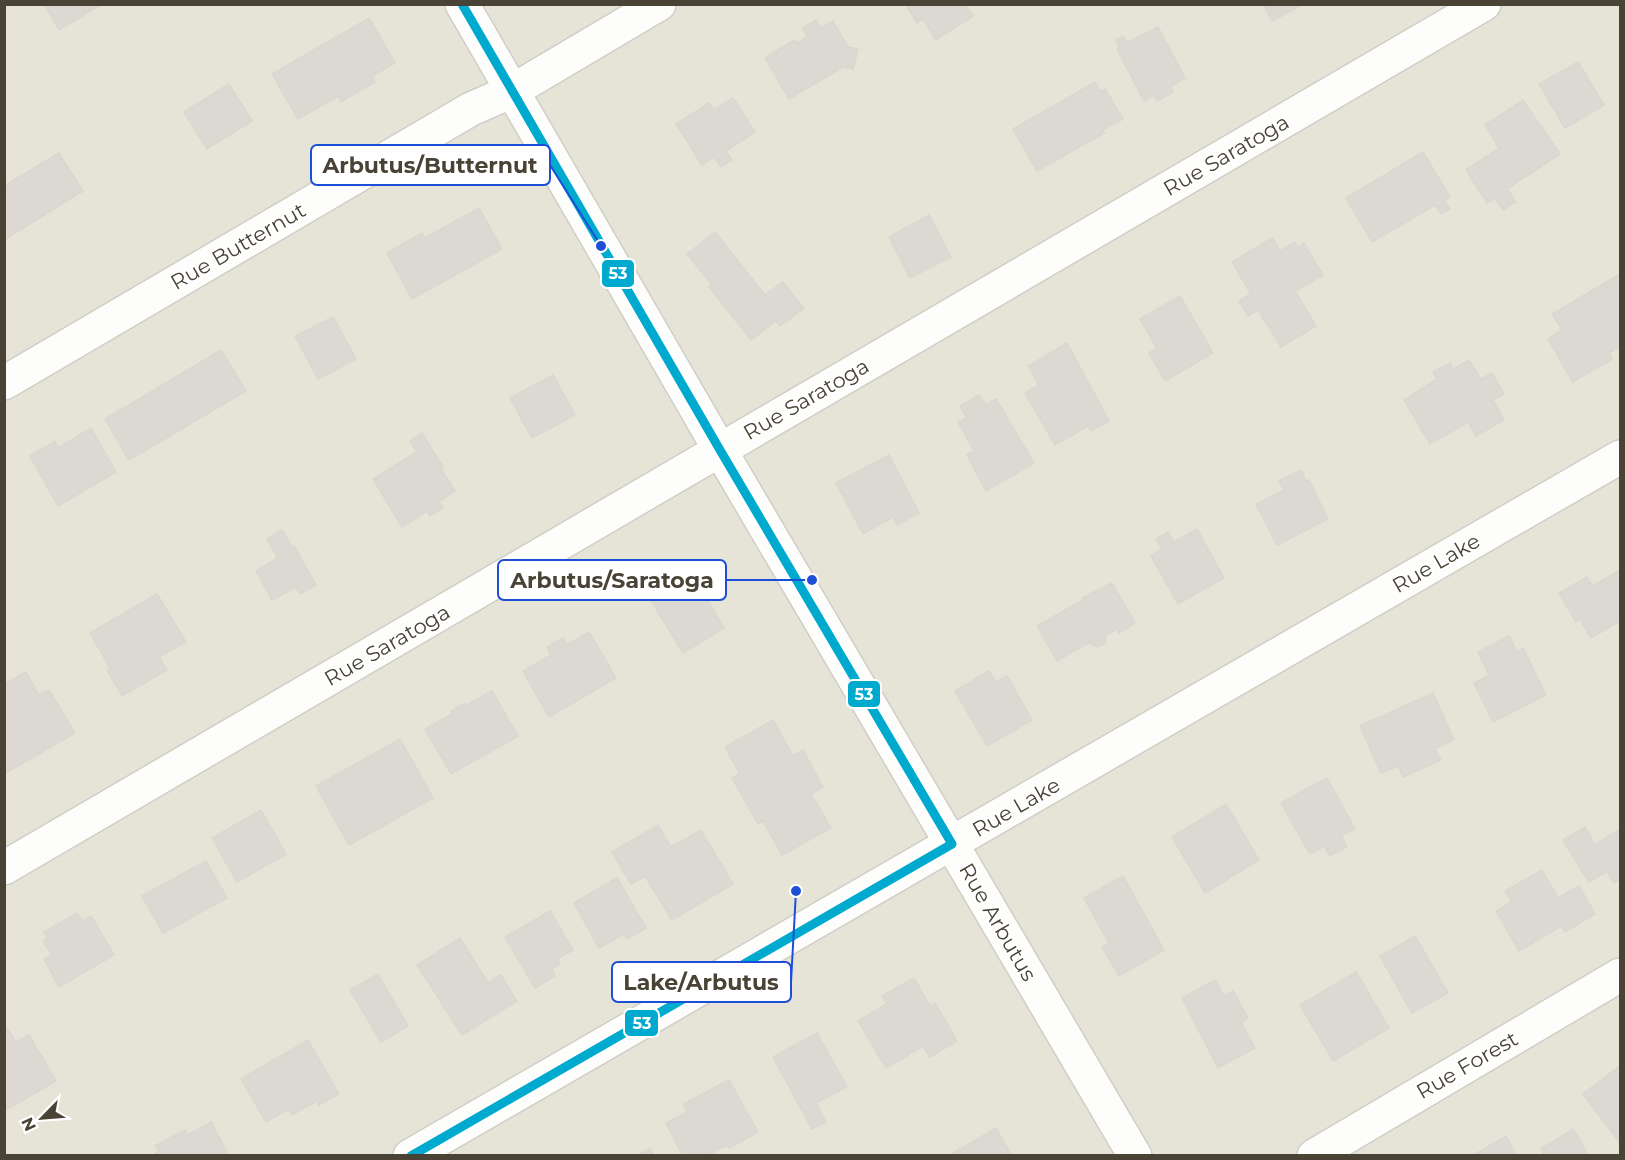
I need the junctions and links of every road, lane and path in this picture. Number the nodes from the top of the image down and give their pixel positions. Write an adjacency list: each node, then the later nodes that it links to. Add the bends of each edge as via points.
1 (462, 4): 4 (street, Rue Arbutus)
2 (660, 4): 4 (street, Rue Butternut)
3 (1484, 4): 6 (street, Rue Saratoga)
4 (512, 92): 5 (street, Rue Butternut, via 461,114); 6 (street, Rue Arbutus)
5 (4, 383)
6 (720, 450): 8 (street, Rue Arbutus); 9 (street, Rue Saratoga)
7 (1620, 457): 8 (street, Rue Lake)
8 (952, 844): 11 (street, Rue Lake); 12 (street, Rue Arbutus)
9 (4, 868)
10 (1620, 975): 13 (street, Rue Forest)
11 (410, 1155)
12 (1135, 1155)
13 (1314, 1155)

